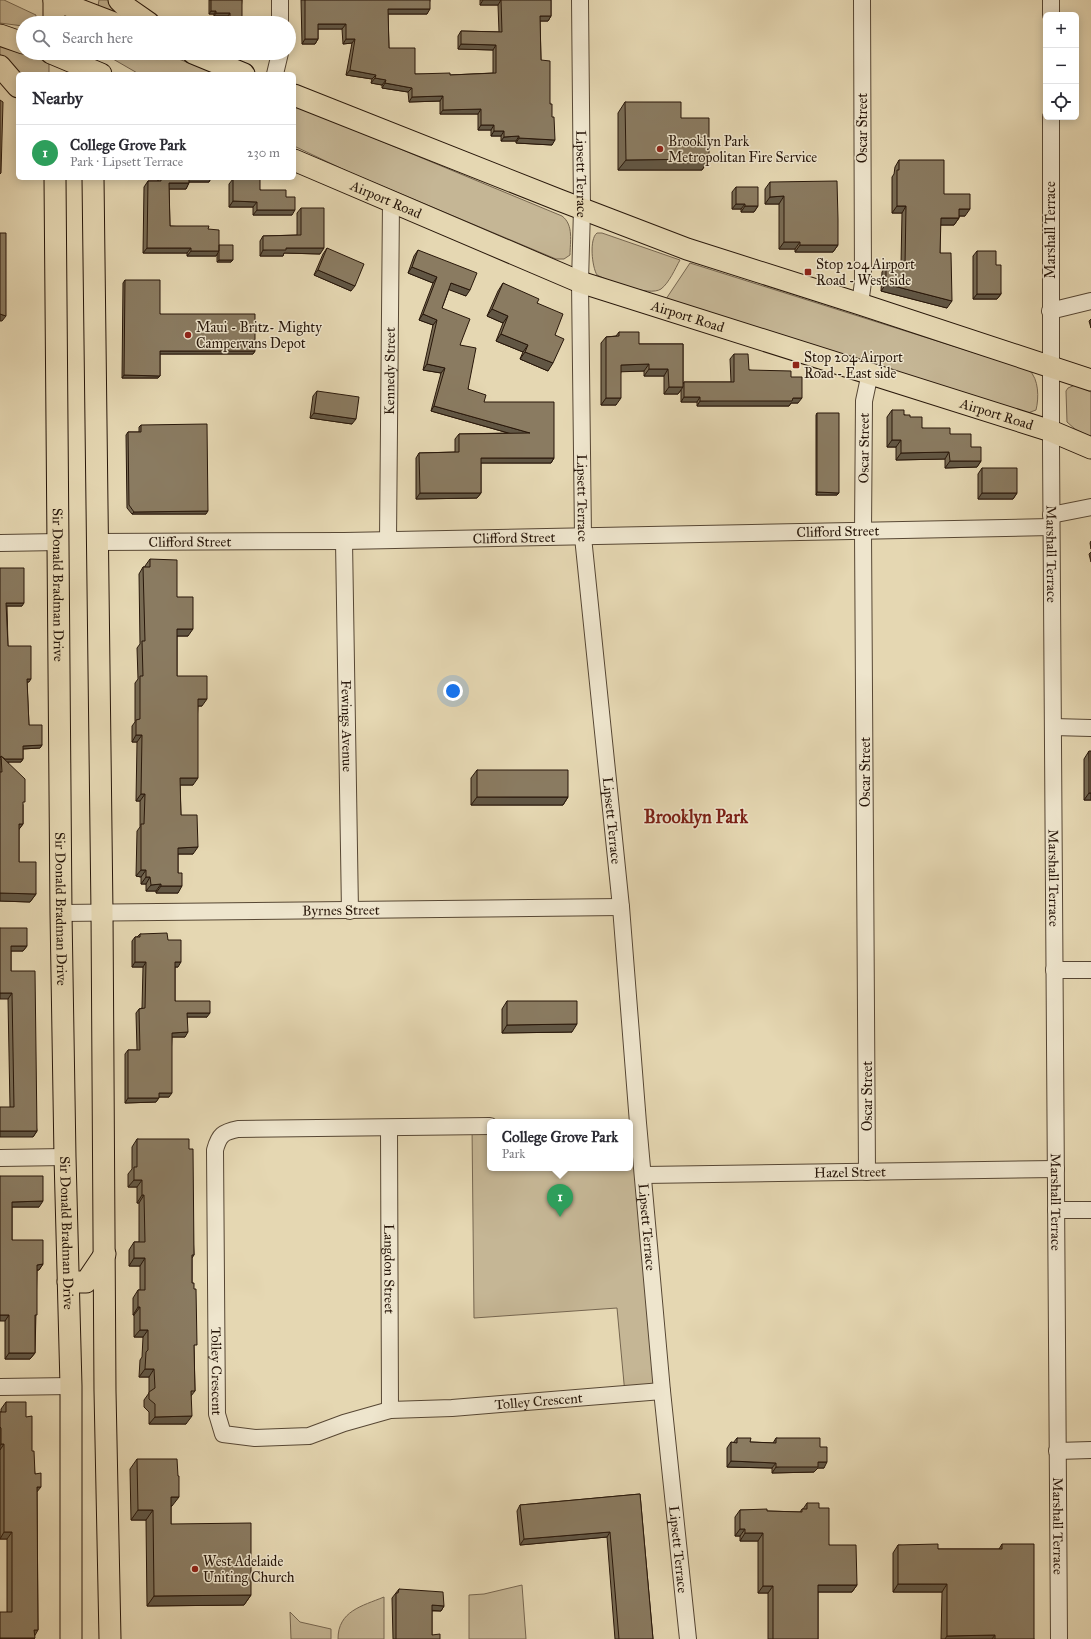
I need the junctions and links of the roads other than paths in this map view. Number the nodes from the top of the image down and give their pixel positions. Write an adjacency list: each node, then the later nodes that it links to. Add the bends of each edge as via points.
1 (54, 0): 7 (main road); 9 (main road)
2 (120, 0): 10 (main road)
3 (280, 0): 11 (street)
4 (580, 0): 31 (street, Lipsett Terrace)
5 (862, 0): 35 (street, Oscar Street, via 863,282)
6 (1051, 0): 8 (street)
7 (90, 12)
8 (1051, 12)
9 (54, 16)
10 (139, 16)
11 (280, 16)
12 (0, 35): 13 (main road)
13 (16, 41)
14 (57, 60): 18 (main road)
15 (212, 60): 19 (main road)
16 (278, 60): 20 (street)
17 (0, 66): 21 (main road)
18 (93, 68)
19 (239, 72)
20 (275, 72)
21 (16, 85)
22 (296, 96): 31 (main road)
23 (1051, 120): 36 (street, Marshall Terrace)
24 (296, 161): 30 (main road, Airport Road)
25 (48, 180): 32 (main road)
26 (55, 180): 32 (main road, Sir Donald Bradman Drive)
27 (93, 180): 29 (main road)
28 (100, 180): 29 (main road)
29 (93, 202): 49 (main road)
30 (392, 202): 33 (main road, Airport Road); 46 (street, Kennedy Street)
31 (582, 209): 33 (street, Lipsett Terrace); 35 (main road, via 687,249)
32 (55, 231): 48 (main road, Sir Donald Bradman Drive)
33 (580, 282): 38 (main road, Airport Road); 45 (street, Lipsett Terrace)
34 (1091, 301): 36 (street)
35 (860, 304): 37 (main road)
36 (1050, 311): 37 (street, Marshall Terrace)
37 (1050, 366): 39 (main road); 40 (street, Marshall Terrace)
38 (870, 373): 40 (main road, Airport Road); 44 (street, Oscar Street, via 864,401)
39 (1091, 380)
40 (1051, 431): 41 (main road, Airport Road); 43 (street, Marshall Terrace)
41 (1091, 448)
42 (1091, 507): 43 (street, Clifford Street)
43 (1051, 521): 44 (street, Clifford Street); 51 (street, Marshall Terrace)
44 (864, 532): 45 (street, Clifford Street); 65 (street, Oscar Street)
45 (583, 537): 46 (street, Clifford Street); 53 (street, Lipsett Terrace)
46 (388, 540): 47 (street, Clifford Street)
47 (344, 541): 49 (street, Clifford Street); 54 (street, Fewings Avenue)
48 (59, 542): 50 (street); 55 (main road, Sir Donald Bradman Drive)
49 (97, 542): 56 (main road)
50 (0, 543)
51 (1053, 727): 52 (street); 57 (street, Marshall Terrace)
52 (1091, 728)
53 (621, 907): 54 (street, Byrnes Street); 59 (street, Lipsett Terrace)
54 (350, 911): 56 (street, Byrnes Street)
55 (61, 913): 56 (street, Byrnes Street); 62 (main road, Sir Donald Bradman Drive)
56 (102, 913): 69 (main road)
57 (1054, 970): 58 (street); 64 (street, Marshall Terrace)
58 (1091, 970)
59 (634, 1123): 66 (street, Lipsett Terrace)
60 (487, 1126): 61 (street, Tolley Crescent)
61 (389, 1128): 74 (street, Langdon Street); 74 (street, Tolley Crescent, via 238,1129 226,1132 218,1139 215,1150 217,1414 223,1434 255,1438 309,1436)
62 (65, 1157): 63 (street); 70 (main road, Sir Donald Bradman Drive)
63 (0, 1158)
64 (1056, 1169): 65 (street, Hazel Street); 67 (street, Marshall Terrace)
65 (867, 1172): 66 (street, Hazel Street)
66 (644, 1175): 73 (street, Lipsett Terrace)
67 (1056, 1210): 68 (street); 76 (street, Marshall Terrace)
68 (1091, 1210)
69 (105, 1254): 70 (main road, via 86,1282); 78 (main road)
70 (68, 1282): 71 (main road, Sir Donald Bradman Drive)
71 (71, 1386): 72 (street); 77 (main road, Sir Donald Bradman Drive)
72 (0, 1387)
73 (662, 1391): 74 (street, Tolley Crescent, via 452,1408); 79 (street, Lipsett Terrace)
74 (390, 1410)
75 (1091, 1450): 76 (street)
76 (1057, 1451): 80 (street, Marshall Terrace)
77 (71, 1639)
78 (110, 1639)
79 (688, 1639)
80 (1059, 1639)

